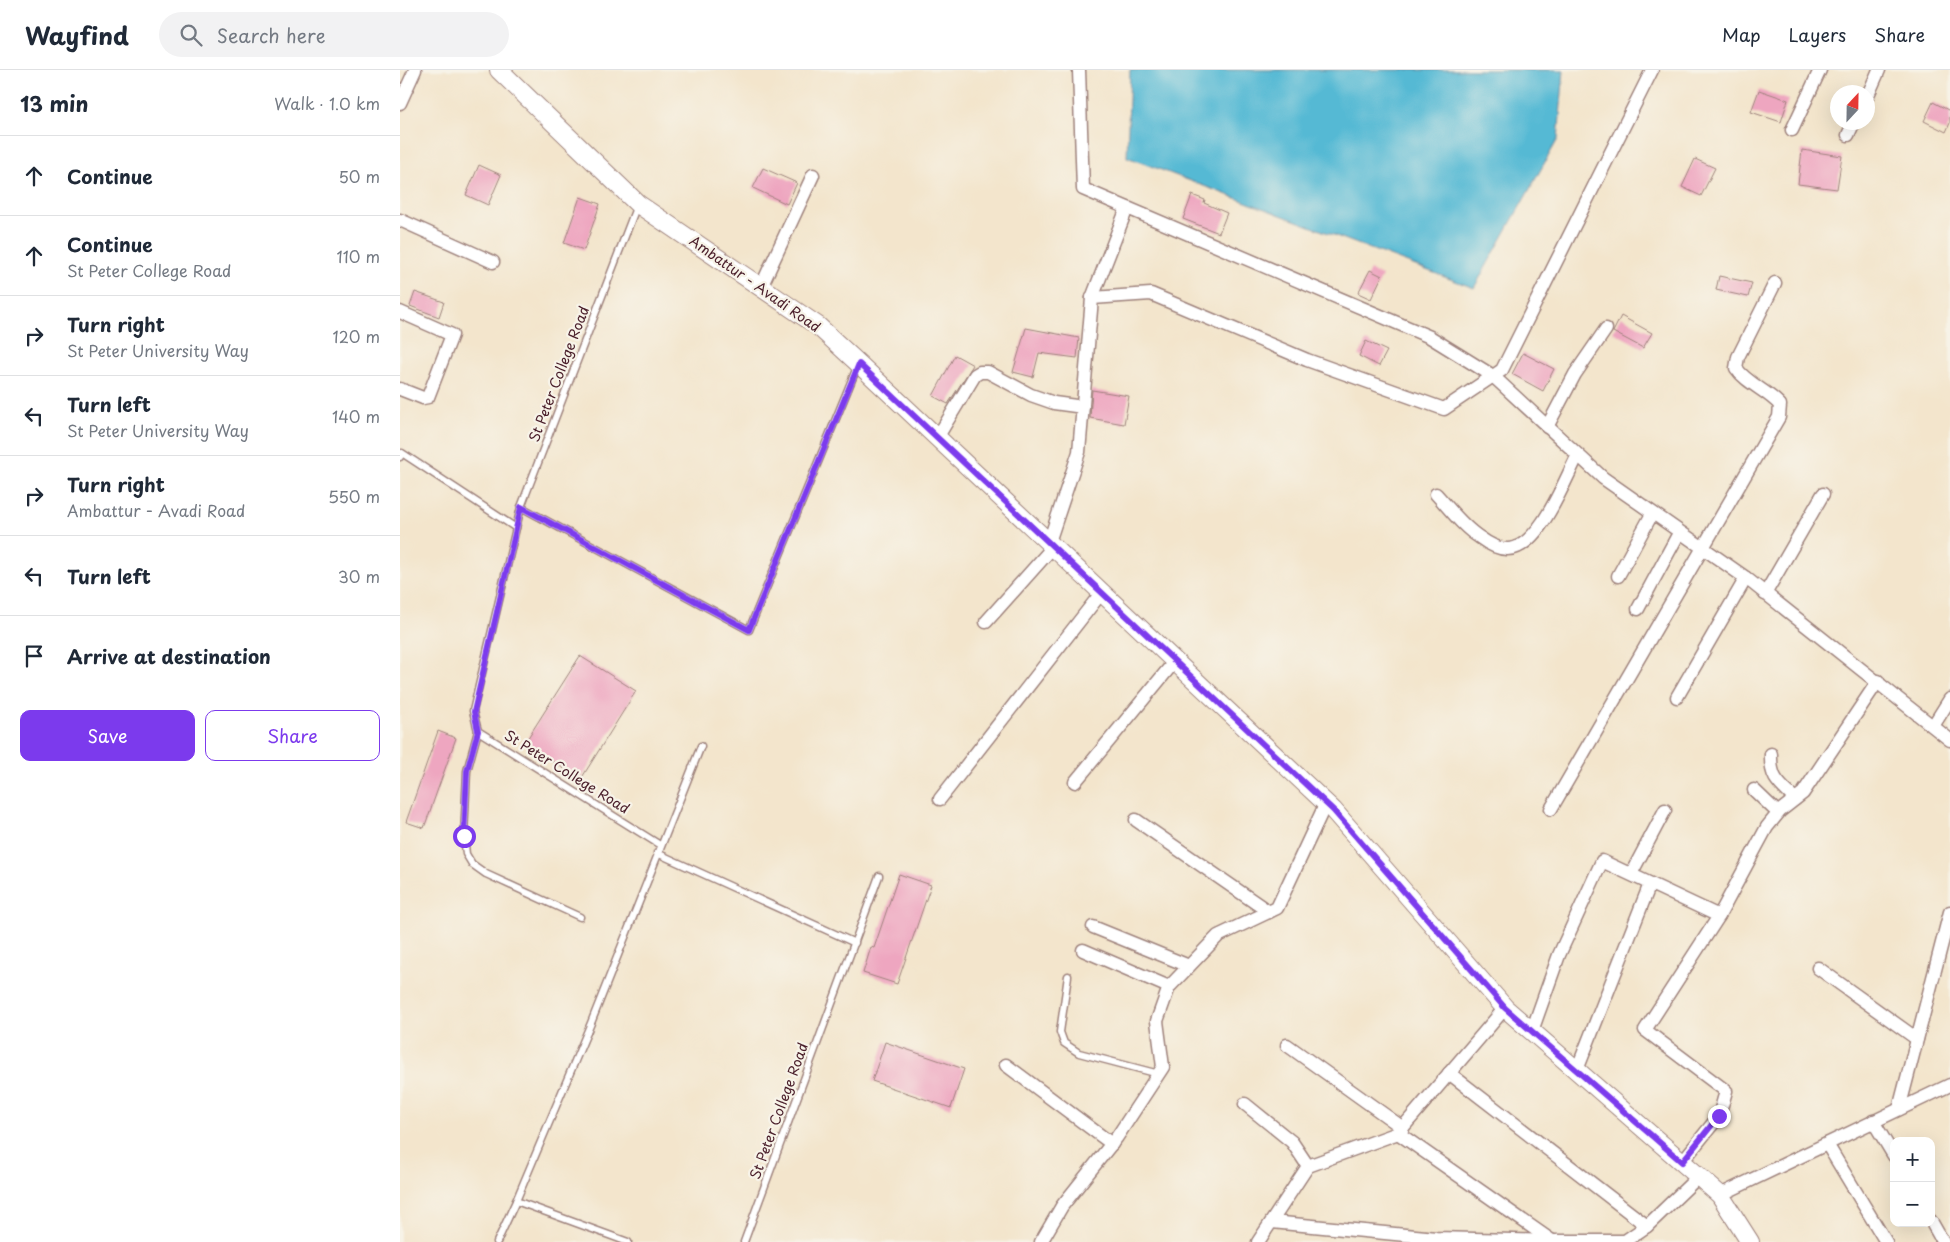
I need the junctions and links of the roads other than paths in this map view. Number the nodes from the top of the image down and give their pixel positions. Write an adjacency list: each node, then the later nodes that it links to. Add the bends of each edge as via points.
1 (415, 70): 8 (street)
2 (499, 70): 13 (street, Ambattur - Avadi Road)
3 (1079, 70): 14 (street, via 1083,190)
4 (1652, 70): 23 (street, via 1502,370)
5 (1820, 70): 9 (street)
6 (1879, 70): 7 (street)
7 (1872, 85)
8 (400, 103)
9 (1792, 130)
10 (1850, 130): 11 (street)
11 (1848, 135)
12 (813, 175): 18 (street)
13 (638, 204): 18 (street, Ambattur - Avadi Road); 32 (lane, St Peter College Road)
14 (1127, 208): 19 (street); 23 (street, via 1430,337)
15 (400, 220): 16 (street)
16 (493, 262)
17 (1775, 283): 37 (street, via 1738,357 1736,368 1772,396 1780,406 1779,417)
18 (761, 287): 22 (street, Ambattur - Avadi Road, via 818,326)
19 (1092, 298): 23 (street, via 1151,294 1307,360 1444,409); 25 (street)
20 (400, 312): 24 (street, via 452,335 428,397)
21 (1606, 329): 26 (street, via 1575,374)
22 (859, 364): 27 (street, Ambattur - Avadi Road); 32 (lane, via 749,630)
23 (1493, 376): 26 (street)
24 (400, 388)
25 (1083, 407): 27 (street, via 1054,403 1031,395 988,372 980,372 975,375); 36 (street, via 1079,452)
26 (1547, 427): 28 (street)
27 (937, 438): 36 (street, Ambattur - Avadi Road)
28 (1578, 454): 30 (street, via 1540,528 1528,541 1506,550 1477,536); 33 (street)
29 (400, 457): 34 (lane, via 402,453)
30 (1436, 494)
31 (1823, 494): 41 (street)
32 (521, 507): 34 (lane, St Peter College Road)
33 (1652, 514): 35 (street); 38 (street)
34 (516, 528): 49 (lane, St Peter College Road, via 474,712)
35 (1679, 533): 37 (street); 42 (street)
36 (1051, 545): 40 (street, Ambattur - Avadi Road); 43 (street)
37 (1701, 548): 39 (street); 58 (street)
38 (1618, 576)
39 (1746, 578): 41 (street); 46 (street)
40 (1102, 592): 44 (street, Ambattur - Avadi Road); 55 (street)
41 (1764, 594): 45 (street)
42 (1638, 608)
43 (986, 622)
44 (1176, 661): 53 (street); 57 (street, Ambattur - Avadi Road)
45 (1878, 681): 48 (street); 56 (street, via 1803,793)
46 (1678, 697)
47 (1950, 699): 48 (street)
48 (1933, 726): 50 (street)
49 (478, 731): 62 (lane, St Peter College Road); 70 (lane, via 467,771 466,854 472,864 486,874)
50 (1950, 740)
51 (701, 746): 62 (lane)
52 (1771, 754): 56 (street, via 1771,770 1777,782)
53 (1074, 782)
54 (1754, 790): 60 (street)
55 (940, 799)
56 (1795, 799): 60 (street)
57 (1326, 803): 67 (street, via 1277,908); 78 (street, Ambattur - Avadi Road)
58 (1551, 809)
59 (1665, 810): 64 (street)
60 (1778, 813): 69 (street, via 1767,827)
61 (1136, 820): 67 (street)
62 (660, 845): 63 (lane)
63 (657, 853): 72 (lane); 98 (lane, via 591,1023)
64 (1631, 874): 66 (street); 79 (street, via 1602,861 1559,956)
65 (879, 876): 72 (lane, St Peter College Road)
66 (1650, 884): 69 (street); 83 (street)
67 (1269, 912): 74 (street, via 1218,936)
68 (1950, 912): 80 (street)
69 (1719, 916): 94 (street, via 1645,1030 1726,1091 1719,1116)
70 (580, 917)
71 (1093, 927): 74 (street)
72 (855, 943): 105 (lane, St Peter College Road)
73 (1083, 950): 77 (street)
74 (1189, 966): 77 (street)
75 (1818, 968): 80 (street)
76 (1068, 976): 85 (lane, via 1060,1032 1064,1043 1079,1053)
77 (1169, 987): 85 (street, via 1158,1021 1163,1067)
78 (1505, 1008): 79 (street, Ambattur - Avadi Road); 84 (street)
79 (1532, 1031): 83 (street, Ambattur - Avadi Road)
80 (1917, 1039): 88 (street)
81 (1287, 1044): 90 (street)
82 (1006, 1066): 91 (street)
83 (1577, 1070): 94 (street, Ambattur - Avadi Road)
84 (1449, 1073): 90 (street); 100 (street)
85 (1159, 1074): 91 (street)
86 (1950, 1085): 88 (street)
87 (1245, 1104): 95 (street, via 1292,1142)
88 (1899, 1109): 89 (street)
89 (1873, 1121): 92 (street); 93 (street)
90 (1401, 1131): 95 (street); 102 (street)
91 (1112, 1144): 106 (street, via 1062,1206)
92 (1827, 1144): 97 (street); 109 (street)
93 (1890, 1149)
94 (1682, 1162): 96 (street, Ambattur - Avadi Road)
95 (1308, 1166): 99 (street)
96 (1699, 1176): 97 (street, Ambattur - Avadi Road); 100 (street)
97 (1720, 1195): 108 (street, Ambattur - Avadi Road)
98 (516, 1201): 103 (lane); 104 (lane)
99 (1272, 1222): 102 (street, via 1436,1238); 107 (street)
100 (1647, 1226): 102 (street, via 1625,1241)
101 (1934, 1227): 110 (street)
102 (1552, 1241)
103 (497, 1242)
104 (628, 1242)
105 (744, 1242)
106 (1041, 1242)
107 (1258, 1242)
108 (1750, 1242)
109 (1886, 1242)
110 (1943, 1242)

